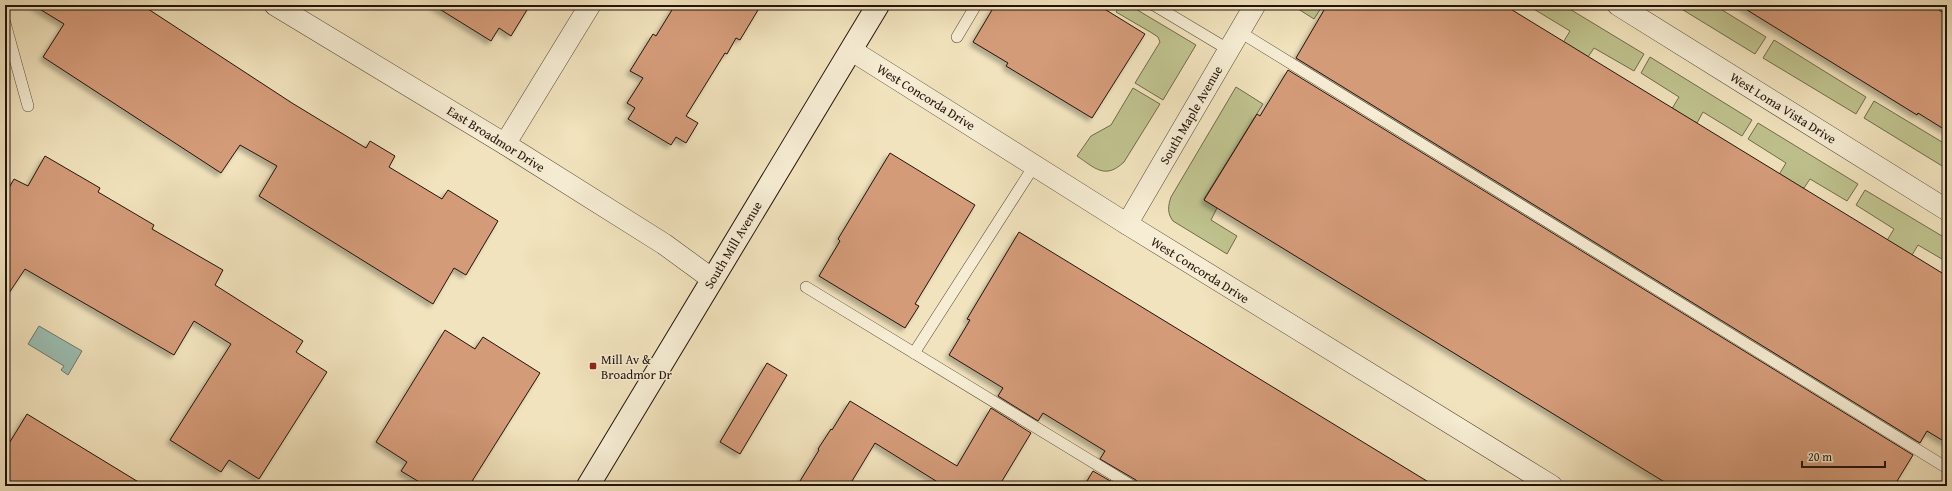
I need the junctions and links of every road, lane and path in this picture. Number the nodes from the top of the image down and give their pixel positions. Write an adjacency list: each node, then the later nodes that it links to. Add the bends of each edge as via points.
1 (275, 5): 14 (street, East Broadmor Drive)
2 (590, 5): 14 (street)
3 (878, 5): 11 (main road, South Mill Avenue)
4 (976, 5): 10 (lane)
5 (1154, 5): 12 (lane)
6 (1256, 5): 9 (street, South Maple Avenue)
7 (1618, 5): 16 (street, West Loma Vista Drive)
8 (5, 23): 13 (lane)
9 (1240, 32): 12 (street, South Maple Avenue); 21 (lane)
10 (956, 38)
11 (851, 50): 15 (street, West Concorda Drive); 18 (main road, South Mill Avenue)
12 (1229, 50): 17 (street, South Maple Avenue)
13 (28, 106)
14 (505, 144): 18 (street, East Broadmor Drive, via 664,244)
15 (1034, 166): 17 (street, West Concorda Drive); 20 (lane)
16 (1947, 210)
17 (1127, 224): 24 (street, West Concorda Drive)
18 (712, 279): 22 (main road, South Mill Avenue)
19 (806, 287): 20 (lane)
20 (914, 353): 23 (lane)
21 (1947, 468)
22 (588, 486)
23 (1132, 486)
24 (1552, 486)

